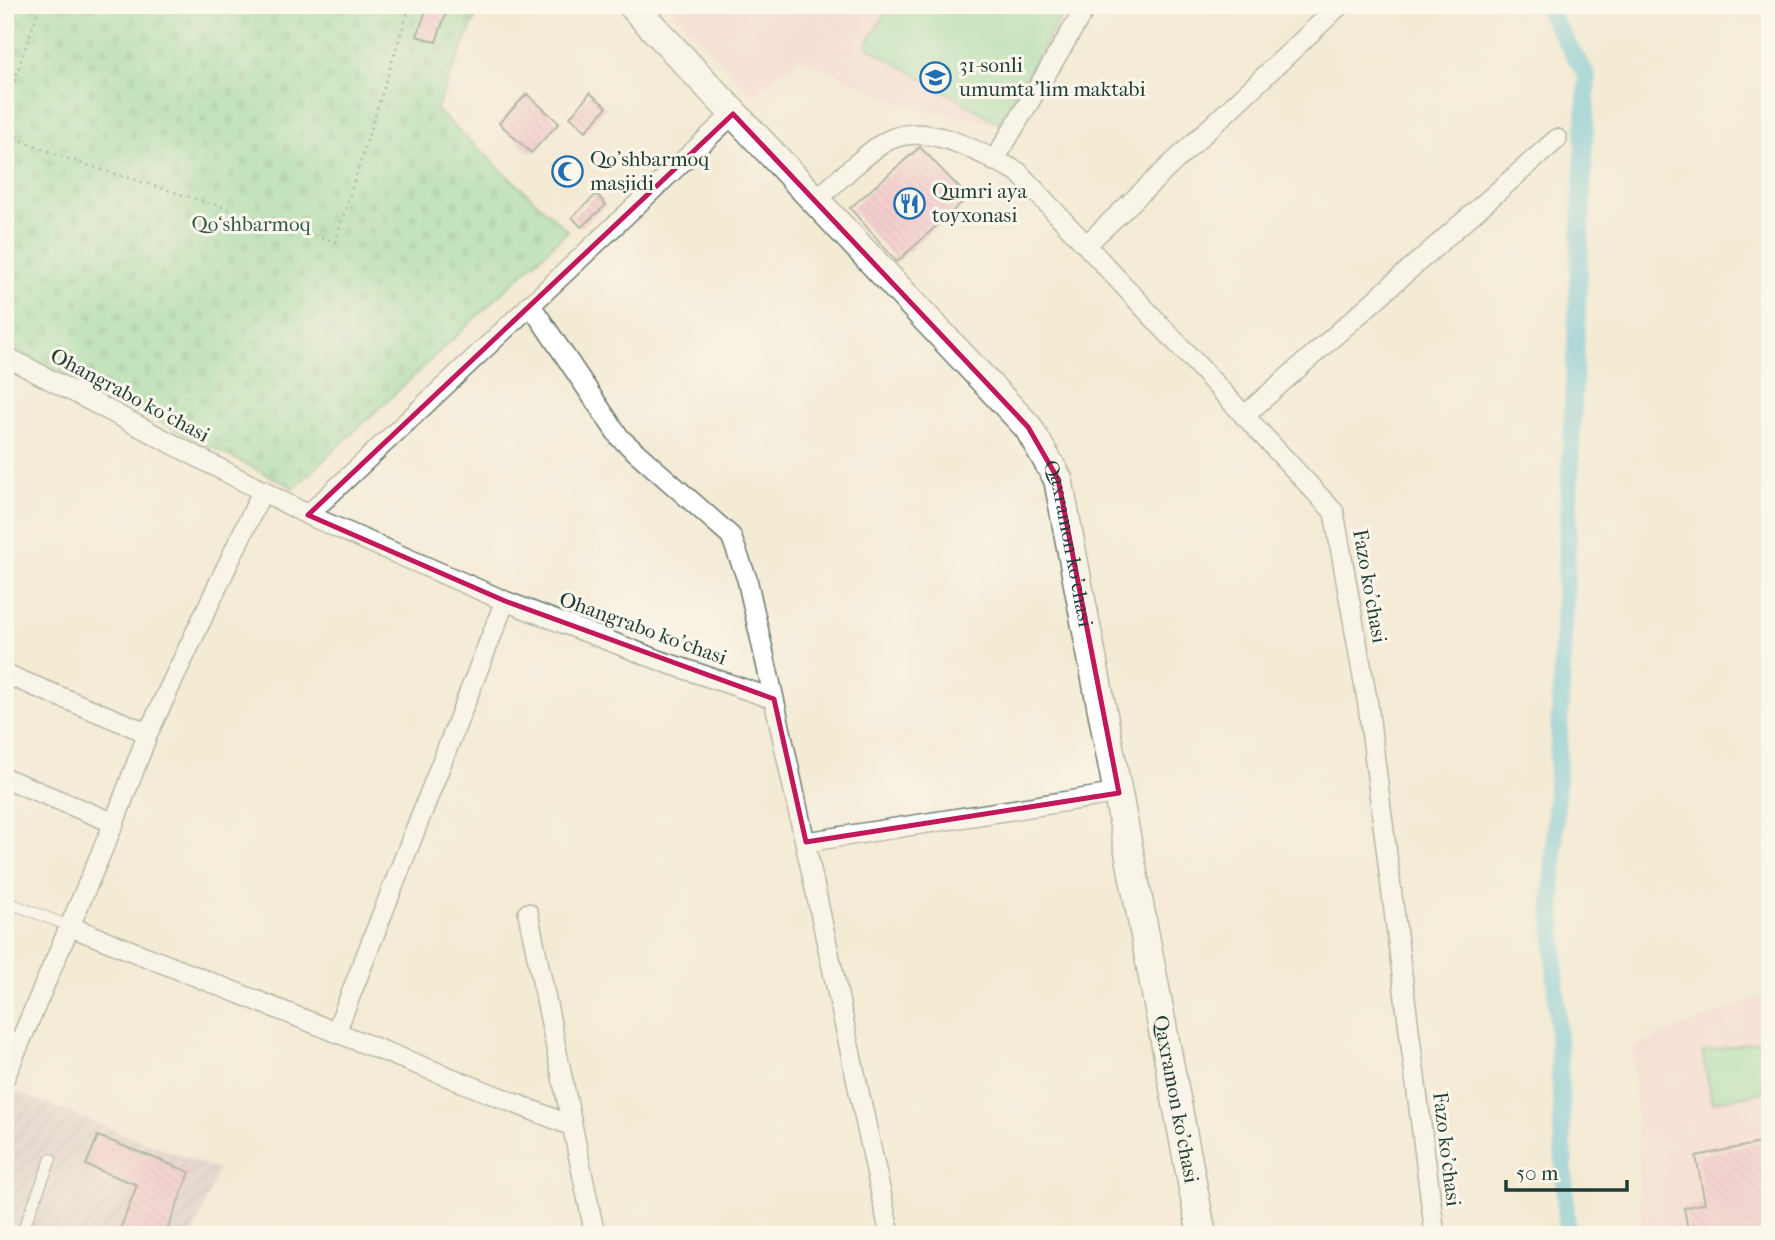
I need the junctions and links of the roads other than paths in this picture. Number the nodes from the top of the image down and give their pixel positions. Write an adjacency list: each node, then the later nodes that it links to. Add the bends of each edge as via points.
1 (632, 5): 4 (street, Qaxramon ko'chasi)
2 (1087, 5): 6 (street)
3 (1340, 5): 8 (street)
4 (733, 114): 7 (street, Qaxramon ko'chasi); 9 (street)
5 (1557, 139): 11 (street)
6 (994, 161): 7 (street, Fazo ko'chasi, via 958,142 913,134 889,140); 8 (street, Fazo ko'chasi, via 1018,172)
7 (816, 201): 19 (street, Qaxramon ko'chasi, via 1028,427 1058,479)
8 (1087, 244): 11 (street, Fazo ko'chasi)
9 (530, 304): 13 (street); 16 (street, via 620,438 731,536 747,579)
10 (5, 356): 12 (street, Ohangrabo ko'chasi)
11 (1244, 416): 33 (street, Fazo ko'chasi, via 1334,512 1368,705)
12 (263, 490): 13 (street, Ohangrabo ko'chasi); 17 (street)
13 (308, 515): 14 (street, Ohangrabo ko'chasi)
14 (505, 601): 16 (street, Ohangrabo ko'chasi); 25 (street)
15 (5, 674): 17 (street)
16 (774, 699): 21 (street)
17 (148, 733): 20 (street)
18 (5, 778): 20 (street)
19 (1119, 793): 21 (street); 32 (street, Qaxramon ko'chasi)
20 (114, 823): 24 (street)
21 (806, 842): 31 (street)
22 (5, 901): 24 (lane)
23 (528, 913): 27 (street)
24 (69, 926): 25 (street); 26 (street)
25 (335, 1032): 27 (street)
26 (5, 1077)
27 (572, 1126): 30 (street)
28 (51, 1159): 29 (lane)
29 (21, 1235)
30 (595, 1235)
31 (890, 1235)
32 (1202, 1235)
33 (1435, 1235)

